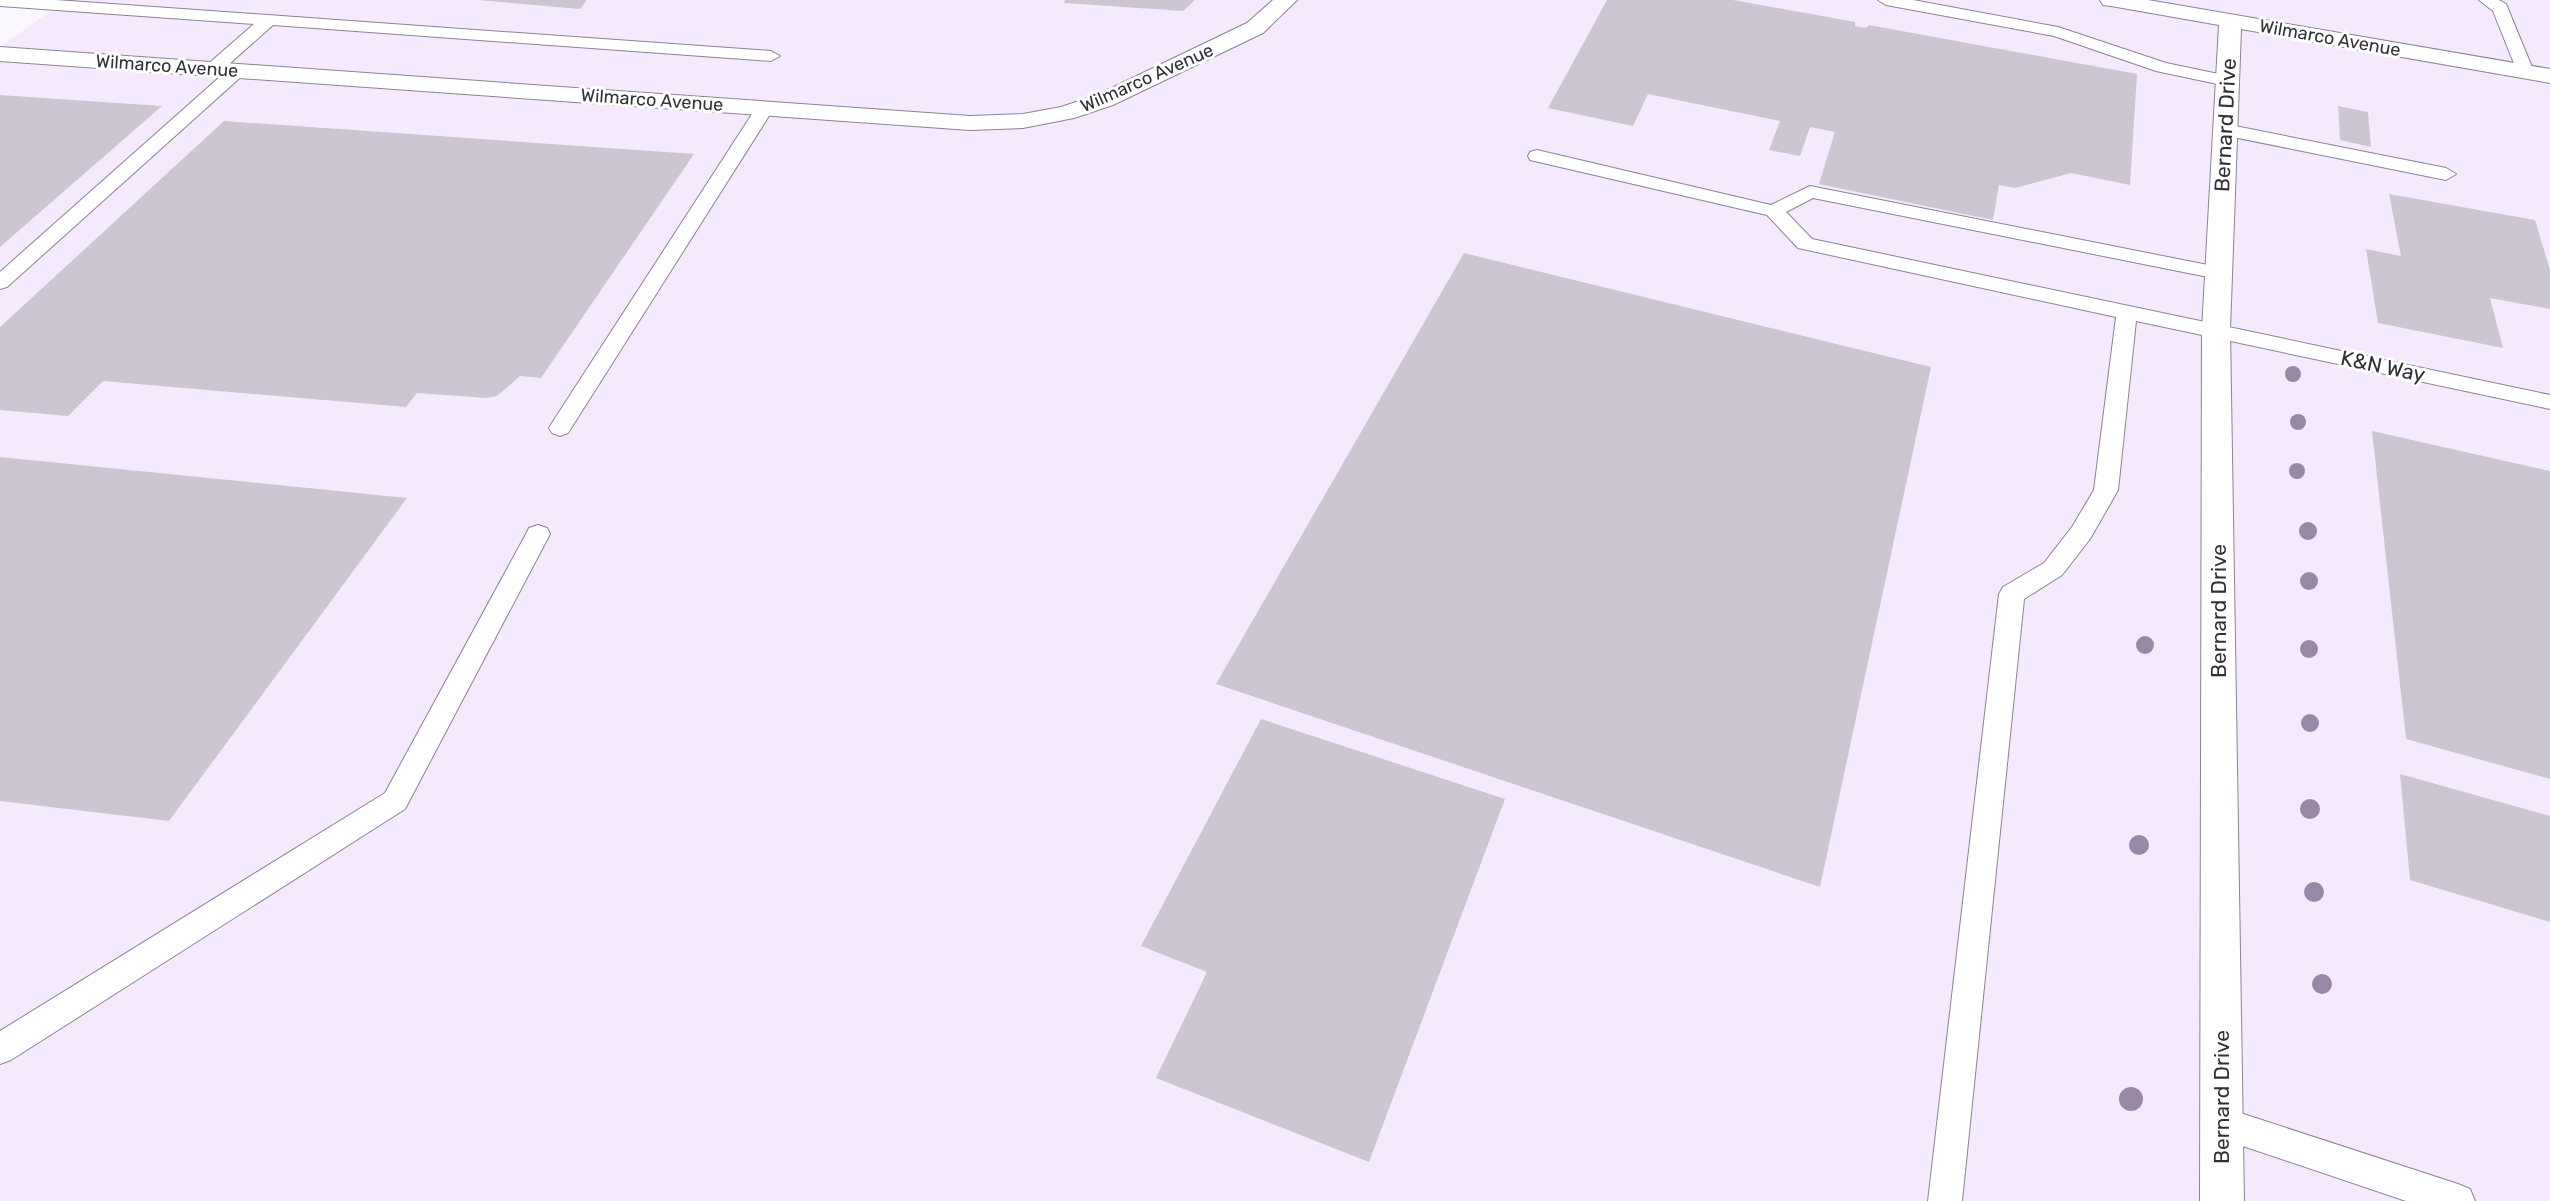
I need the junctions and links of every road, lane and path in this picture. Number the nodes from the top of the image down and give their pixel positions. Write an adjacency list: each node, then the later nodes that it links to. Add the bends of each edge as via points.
1 (1886, 0): 14 (lane, via 2058,32 2162,67)
2 (2111, 0): 7 (street, Wilmarco Avenue)
3 (2487, 0): 12 (lane, via 2500,8)
4 (0, 1): 6 (lane)
5 (1282, 5): 15 (street, Wilmarco Avenue, via 1255,28 1226,43 1105,100 1066,113 1023,121 970,123)
6 (269, 20): 9 (lane); 10 (lane)
7 (2230, 21): 12 (street, Wilmarco Avenue); 14 (street, Bernard Drive)
8 (0, 54): 10 (street, Wilmarco Avenue)
9 (771, 56)
10 (213, 69): 11 (street, Wilmarco Avenue)
11 (237, 71): 15 (street, Wilmarco Avenue); 21 (lane)
12 (2525, 72): 13 (street, Wilmarco Avenue)
13 (2550, 76)
14 (2227, 81): 16 (street, Bernard Drive)
15 (765, 108): 25 (lane)
16 (2224, 130): 18 (lane); 20 (street, Bernard Drive)
17 (1537, 156): 19 (lane)
18 (2446, 174)
19 (1774, 211): 20 (lane, via 1810,192); 22 (lane, K&N Way, via 1805,244)
20 (2218, 273): 23 (street, Bernard Drive)
21 (0, 283)
22 (2127, 311): 23 (lane, K&N Way); 29 (lane, via 2106,490 2081,533 2053,569 2012,594)
23 (2216, 330): 24 (lane, K&N Way); 28 (street, Bernard Drive)
24 (2550, 402)
25 (560, 428)
26 (538, 534): 27 (lane, via 394,801)
27 (0, 1049)
28 (2222, 1123): 30 (street, Bernard Drive); 31 (lane)
29 (1945, 1201)
30 (2222, 1201)
31 (2458, 1201)

